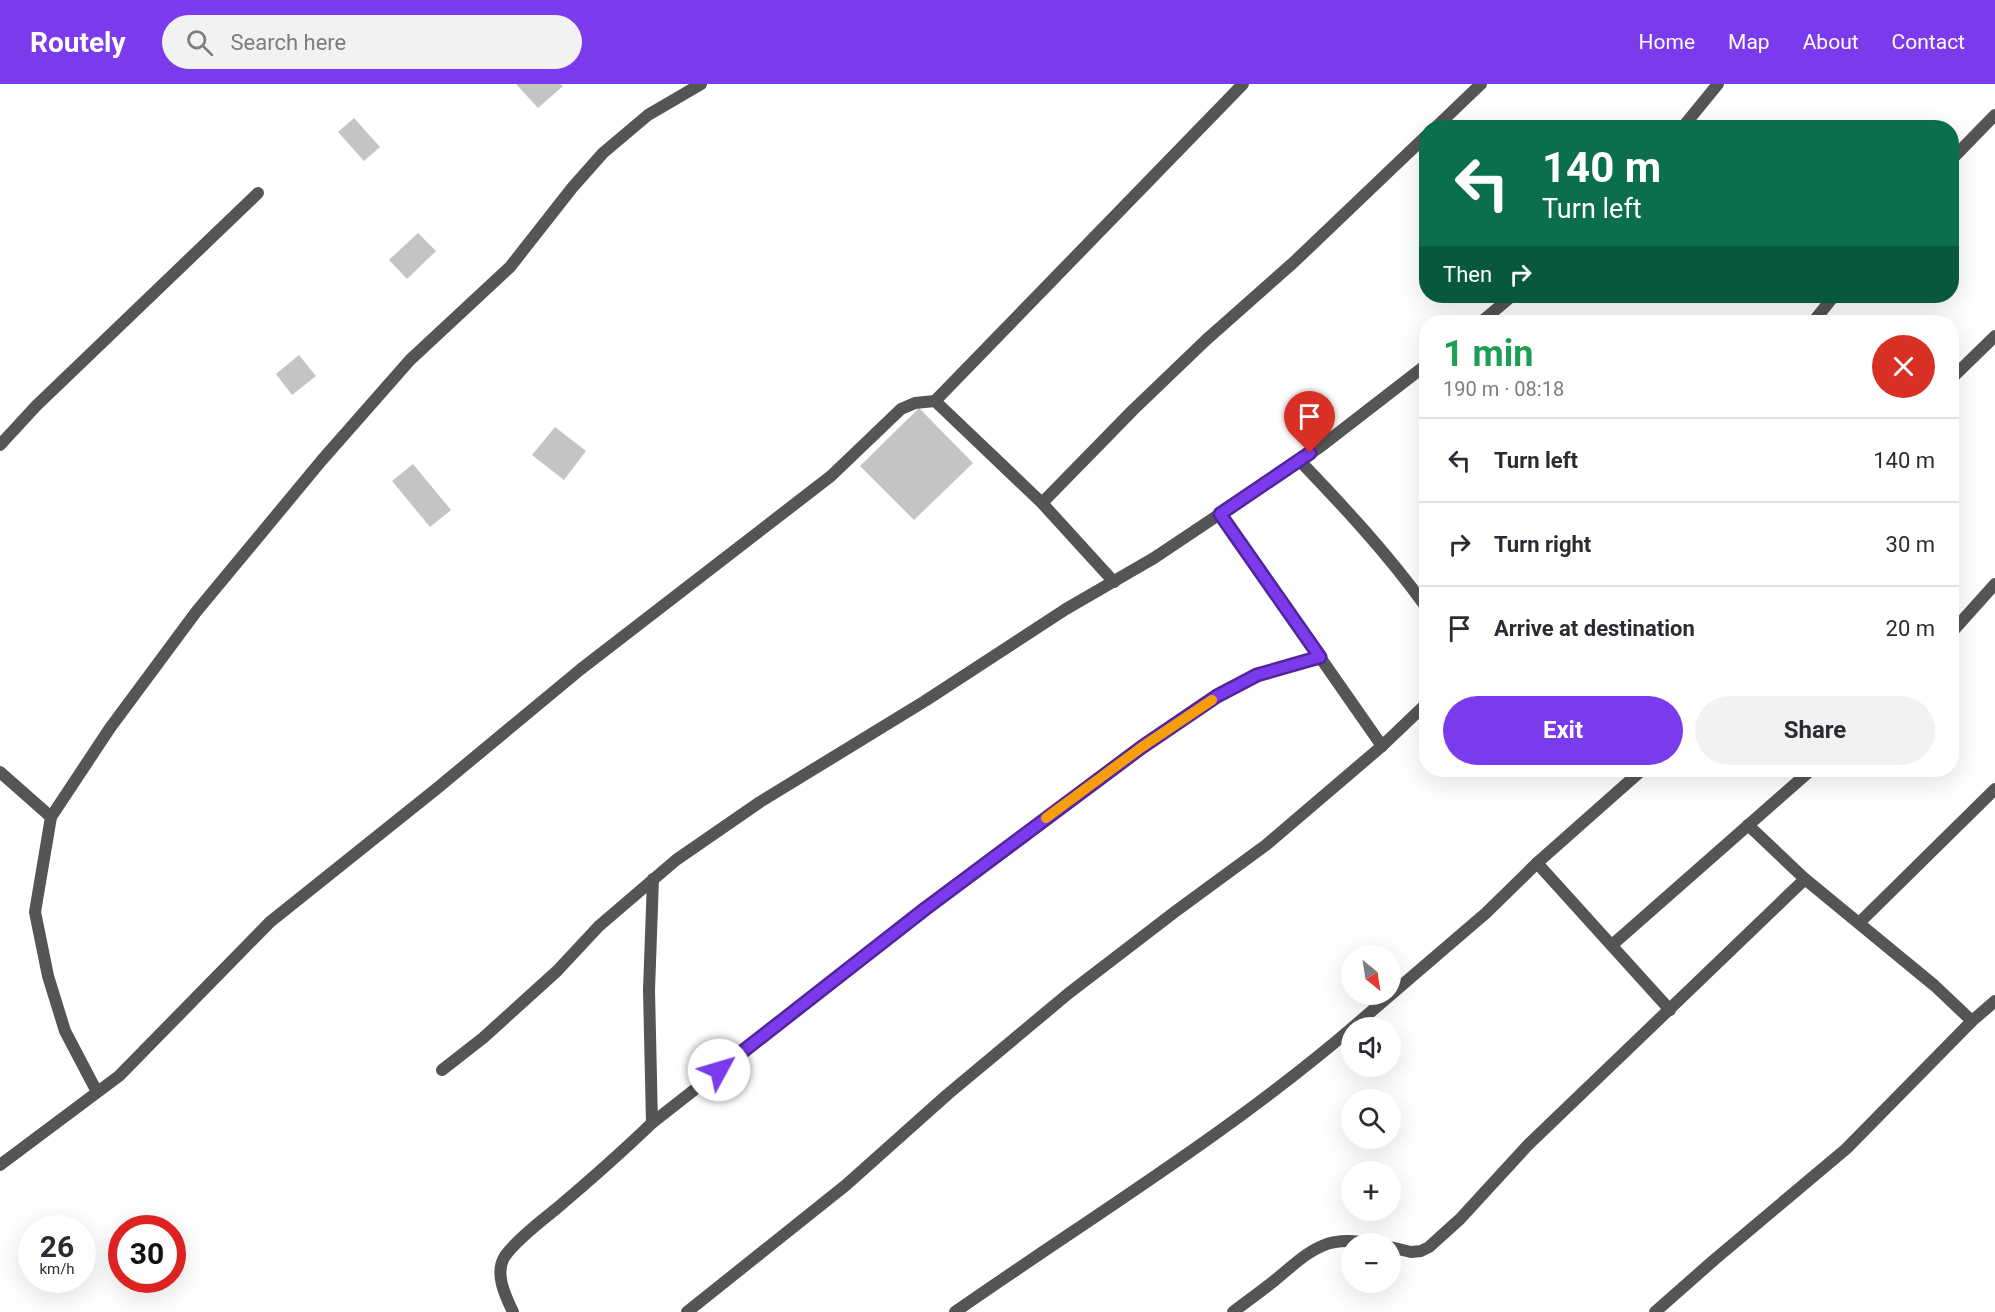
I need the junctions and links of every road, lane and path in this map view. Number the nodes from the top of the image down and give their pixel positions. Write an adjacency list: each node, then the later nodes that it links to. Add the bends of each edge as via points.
1 (702, 84): 34 (street, via 648,116 603,153 510,267 410,360 196,612 110,728)
2 (1243, 84): 18 (street)
3 (1481, 84): 6 (street)
4 (1718, 84): 7 (street)
5 (1995, 115): 9 (street)
6 (1444, 120)
7 (1689, 120)
8 (1419, 143): 21 (street, via 1206,340)
9 (1959, 152)
10 (258, 193): 19 (street, via 36,406)
11 (1504, 303): 13 (street)
12 (1828, 303): 14 (street)
13 (1489, 315)
14 (1819, 315)
15 (1995, 336): 16 (street)
16 (1959, 371)
17 (1419, 373): 20 (street)
18 (935, 401): 21 (street); 47 (street, via 901,409 831,476 581,669 270,922 119,1076)
19 (0, 446)
20 (1299, 460): 22 (street); 25 (street, via 1341,503)
21 (1042, 502): 23 (street)
22 (1220, 514): 23 (street); 27 (street)
23 (1114, 582): 37 (street, via 760,802)
24 (1995, 584): 26 (street)
25 (1419, 597)
26 (1959, 624)
27 (1320, 657): 29 (street); 48 (street, via 1257,675 1217,696 1142,747 925,909)
28 (1419, 711): 29 (street)
29 (1382, 746): 53 (street, via 1266,845 1069,993 846,1185)
30 (0, 772): 34 (street)
31 (1634, 777): 36 (street)
32 (1803, 777): 35 (street)
33 (1995, 789): 39 (street)
34 (51, 817): 47 (street, via 35,912 48,976 65,1031)
35 (1748, 825): 38 (street); 40 (street)
36 (1537, 863): 40 (street); 43 (street, via 1486,913)
37 (653, 879): 46 (street, via 483,1038); 48 (street, via 649,990)
38 (1805, 879): 39 (street); 42 (street)
39 (1859, 922): 44 (street)
40 (1612, 945): 42 (street)
41 (1995, 1000): 44 (street)
42 (1670, 1010): 51 (street, via 1527,1146 1430,1247 1412,1252)
43 (1365, 1017)
44 (1972, 1021): 56 (street, via 1846,1149)
45 (1341, 1037): 54 (street, via 1240,1117)
46 (442, 1070)
47 (97, 1092): 49 (street)
48 (652, 1123): 52 (street, via 505,1256 500,1271 502,1291)
49 (0, 1165)
50 (1341, 1241): 55 (street, via 1305,1254)
51 (1401, 1250)
52 (513, 1312)
53 (687, 1312)
54 (955, 1312)
55 (1233, 1312)
56 (1655, 1312)

